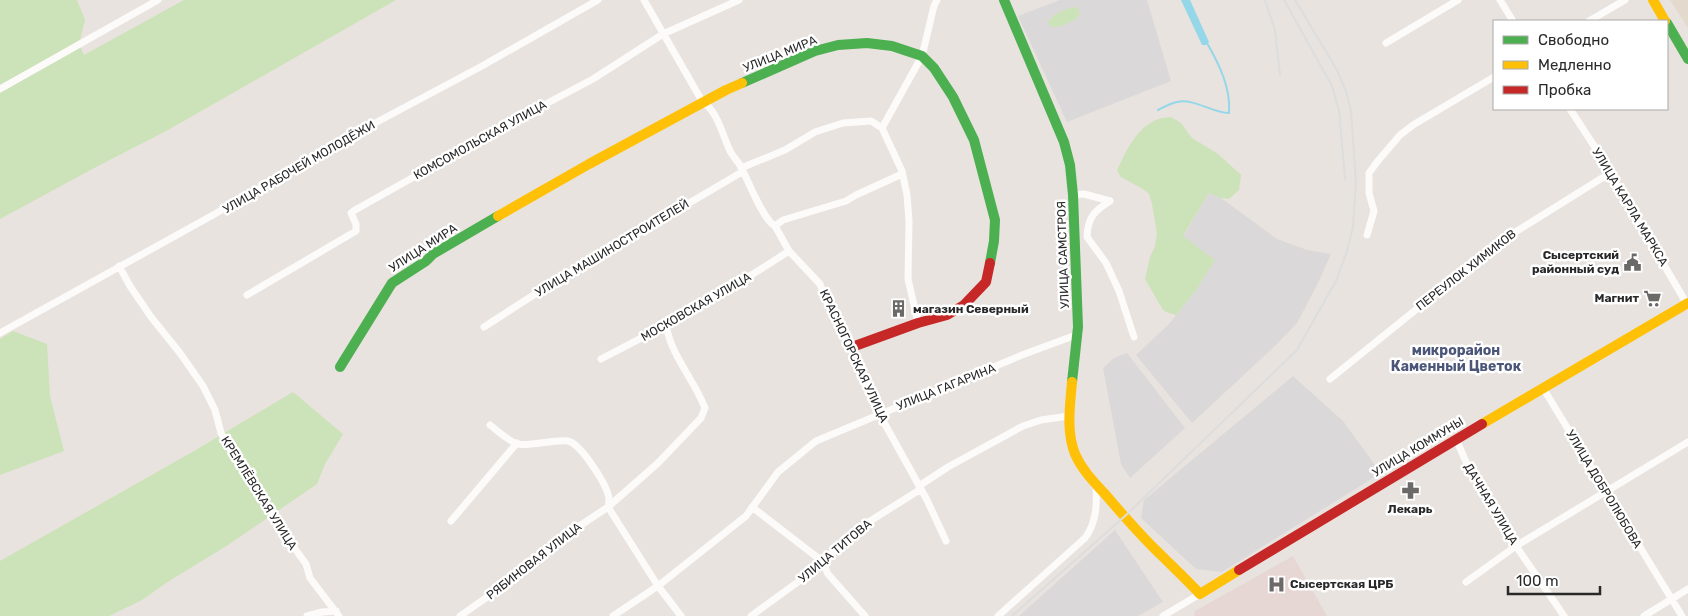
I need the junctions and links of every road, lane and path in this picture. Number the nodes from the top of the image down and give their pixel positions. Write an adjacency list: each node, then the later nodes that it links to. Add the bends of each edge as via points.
1 (158, 0): 20 (street)
2 (598, 0): 31 (street, УЛИЦА РАБОЧЕЙ МОЛОДЁЖИ)
3 (644, 0): 15 (street, КРАСНОГОРСКАЯ УЛИЦА)
4 (739, 0): 15 (street, КОМСОМОЛЬСКАЯ УЛИЦА)
5 (937, 0): 17 (street)
6 (1004, 0): 27 (street, УЛИЦА САМСТРОЯ, via 1064,142)
7 (1458, 0): 16 (street)
8 (1500, 0): 11 (street)
9 (1625, 0): 12 (street)
10 (1653, 0): 13 (street)
11 (1513, 20)
12 (1590, 20)
13 (1665, 20)
14 (1668, 25): 18 (street)
15 (663, 34): 21 (street, КРАСНОГОРСКАЯ УЛИЦА); 32 (street, КОМСОМОЛЬСКАЯ УЛИЦА, via 593,79 351,212 356,231)
16 (1386, 42)
17 (922, 56): 21 (street, УЛИЦА МИРА, via 892,46 867,43 838,45 815,51); 23 (street); 34 (street, УЛИЦА МИРА, via 954,97 974,140 994,220 994,234 986,282 964,305 946,315)
18 (1688, 59)
19 (1493, 78): 29 (street, via 1400,134 1383,154 1369,173 1369,193 1374,211)
20 (0, 89)
21 (702, 101): 24 (street, КРАСНОГОРСКАЯ УЛИЦА, via 711,107); 42 (street, УЛИЦА МИРА, via 433,254 392,283)
22 (1571, 110): 25 (street, УЛИЦА КАРЛА МАРКСА)
23 (882, 128): 24 (street, УЛИЦА МАШИНОСТРОИТЕЛЕЙ, via 871,121 844,123 815,132); 26 (street)
24 (742, 170): 28 (street, КРАСНОГОРСКАЯ УЛИЦА); 36 (street, УЛИЦА МАШИНОСТРОИТЕЛЕЙ, via 546,286)
25 (1610, 173): 33 (street, УЛИЦА КАРЛА МАРКСА); 43 (street, ПЕРЕУЛОК ХИМИКОВ, via 1500,241)
26 (902, 174): 28 (street, via 846,202 783,220); 34 (street, via 909,221 908,279)
27 (1073, 195): 38 (street, УЛИЦА САМСТРОЯ); 39 (street, via 1084,194 1110,201 1094,212 1087,237 1106,263)
28 (775, 226): 30 (street, КРАСНОГОРСКАЯ УЛИЦА)
29 (1367, 235)
30 (789, 251): 35 (street, МОСКОВСКАЯ УЛИЦА); 40 (street, КРАСНОГОРСКАЯ УЛИЦА, via 820,284)
31 (120, 266): 37 (street, УЛИЦА РАБОЧЕЙ МОЛОДЁЖИ); 65 (street, КРЕМЛЁВСКАЯ УЛИЦА, via 151,318 203,386 215,410 221,433 236,460 306,564 310,578)
32 (247, 295)
33 (1688, 304): 44 (street, УЛИЦА КОММУНЫ)
34 (918, 323): 40 (street, УЛИЦА МИРА)
35 (666, 325): 41 (street, МОСКОВСКАЯ УЛИЦА); 54 (street, РЯБИНОВАЯ УЛИЦА, via 672,347 705,408 701,418 658,463)
36 (484, 327)
37 (0, 333)
38 (1076, 335): 45 (street, УЛИЦА ГАГАРИНА); 46 (street, УЛИЦА САМСТРОЯ)
39 (1134, 337)
40 (852, 347): 45 (street, КРАСНОГОРСКАЯ УЛИЦА, via 853,358)
41 (600, 359)
42 (340, 367)
43 (1330, 379)
44 (1543, 388): 48 (street, УЛИЦА КОММУНЫ); 53 (street, УЛИЦА ДОБРОЛЮБОВА)
45 (880, 414): 52 (street, КРАСНОГОРСКАЯ УЛИЦА); 55 (street, УЛИЦА ГАГАРИНА, via 816,441 778,472)
46 (1069, 416): 51 (street, УЛИЦА САМСТРОЯ, via 1075,454); 52 (street, УЛИЦА ТИТОВА, via 1023,426 948,467)
47 (490, 425): 50 (street)
48 (1456, 439): 58 (street, ДАЧНАЯ УЛИЦА, via 1467,464); 63 (street, УЛИЦА КОММУНЫ)
49 (1688, 442): 53 (street)
50 (517, 443): 54 (street, via 559,441 570,442 579,448 606,490); 56 (street)
51 (1096, 484): 63 (street, УЛИЦА САМСТРОЯ); 72 (street, via 1097,508 1090,532)
52 (920, 487): 57 (street, КРАСНОГОРСКАЯ УЛИЦА); 59 (street, УЛИЦА ТИТОВА, via 859,528)
53 (1606, 493): 58 (street); 64 (street, УЛИЦА ДОБРОЛЮБОВА)
54 (608, 507): 61 (street); 67 (street, РЯБИНОВАЯ УЛИЦА)
55 (752, 507): 59 (street); 61 (street, УЛИЦА ГАГАРИНА, via 746,516)
56 (451, 521)
57 (946, 541)
58 (1516, 546): 60 (street); 74 (street, ДАЧНАЯ УЛИЦА)
59 (822, 561): 70 (street, УЛИЦА ТИТОВА, via 790,589); 71 (street, via 828,574)
60 (1466, 582)
61 (658, 586): 68 (street, УЛИЦА ГАГАРИНА); 69 (street)
62 (1688, 589): 64 (street)
63 (1200, 594): 73 (street, УЛИЦА КОММУНЫ)
64 (1672, 599): 75 (street); 76 (street, УЛИЦА ДОБРОЛЮБОВА)
65 (337, 614): 66 (street)
66 (306, 616)
67 (460, 616)
68 (614, 616)
69 (681, 616)
70 (751, 616)
71 (865, 616)
72 (998, 616)
73 (1163, 616)
74 (1564, 616)
75 (1644, 616)
76 (1682, 616)

